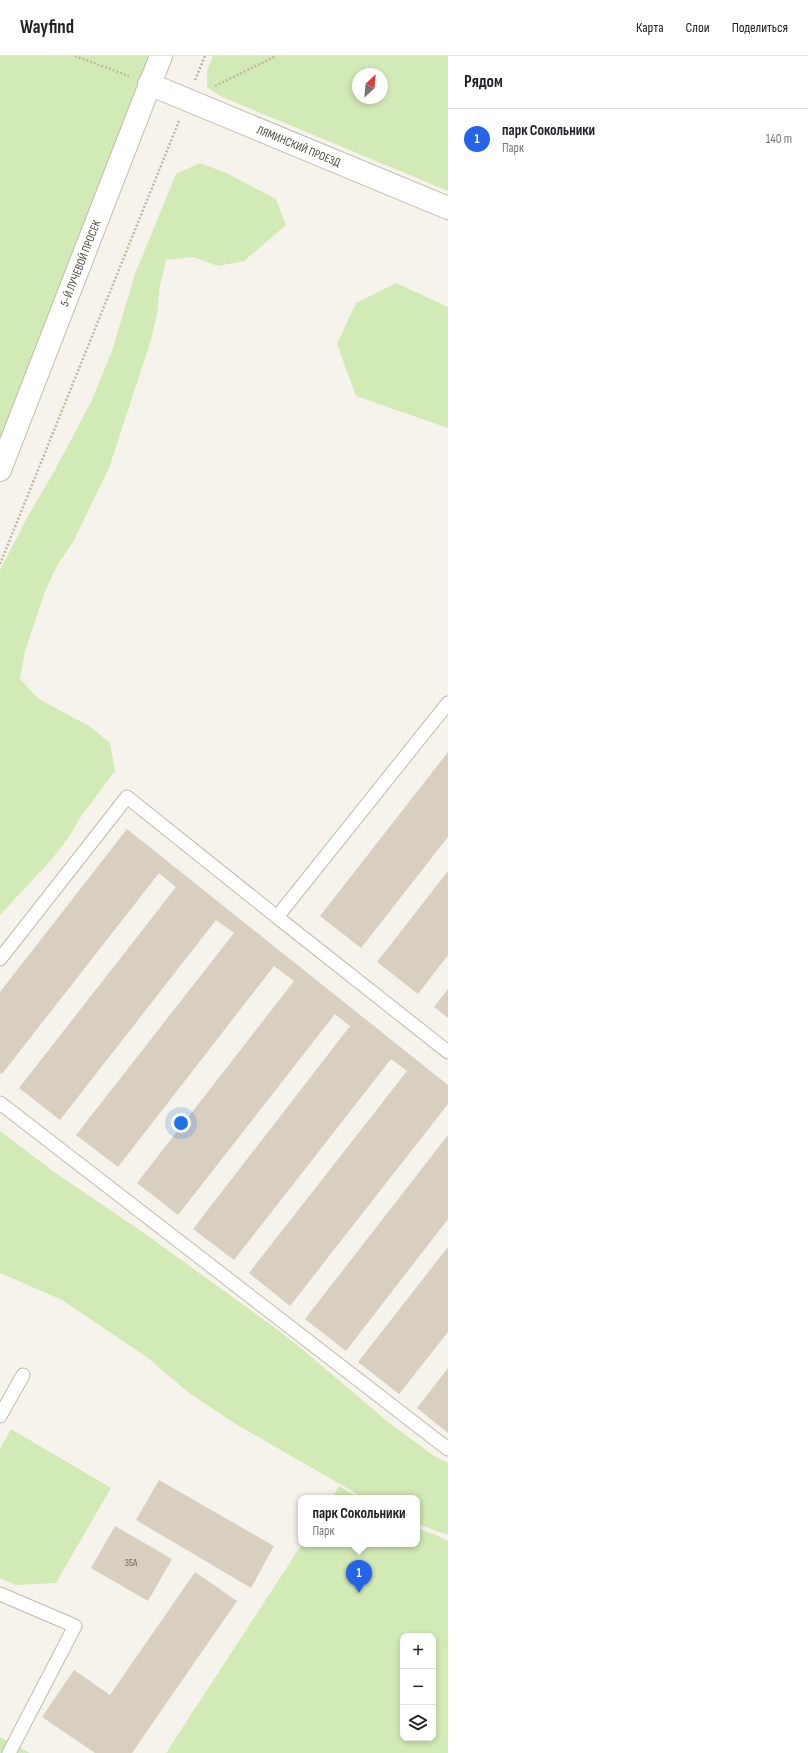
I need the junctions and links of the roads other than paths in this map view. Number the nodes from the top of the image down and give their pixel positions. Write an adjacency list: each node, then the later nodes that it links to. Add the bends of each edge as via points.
1 (161, 56): 2 (street, 5-Й ЛУЧЕВОЙ ПРОСЕК)
2 (150, 84): 3 (street, ЛЯМИНСКИЙ ПРОЕЗД); 4 (street, 5-Й ЛУЧЕВОЙ ПРОСЕК)
3 (448, 208)
4 (0, 470)
5 (448, 703): 6 (lane)
6 (277, 917): 7 (lane, via 127,796); 8 (lane)
7 (0, 959)
8 (448, 1052)
9 (0, 1103): 12 (lane)
10 (23, 1375): 11 (lane)
11 (0, 1416)
12 (448, 1449)
13 (0, 1594): 14 (lane, via 75,1626)
14 (9, 1753)

